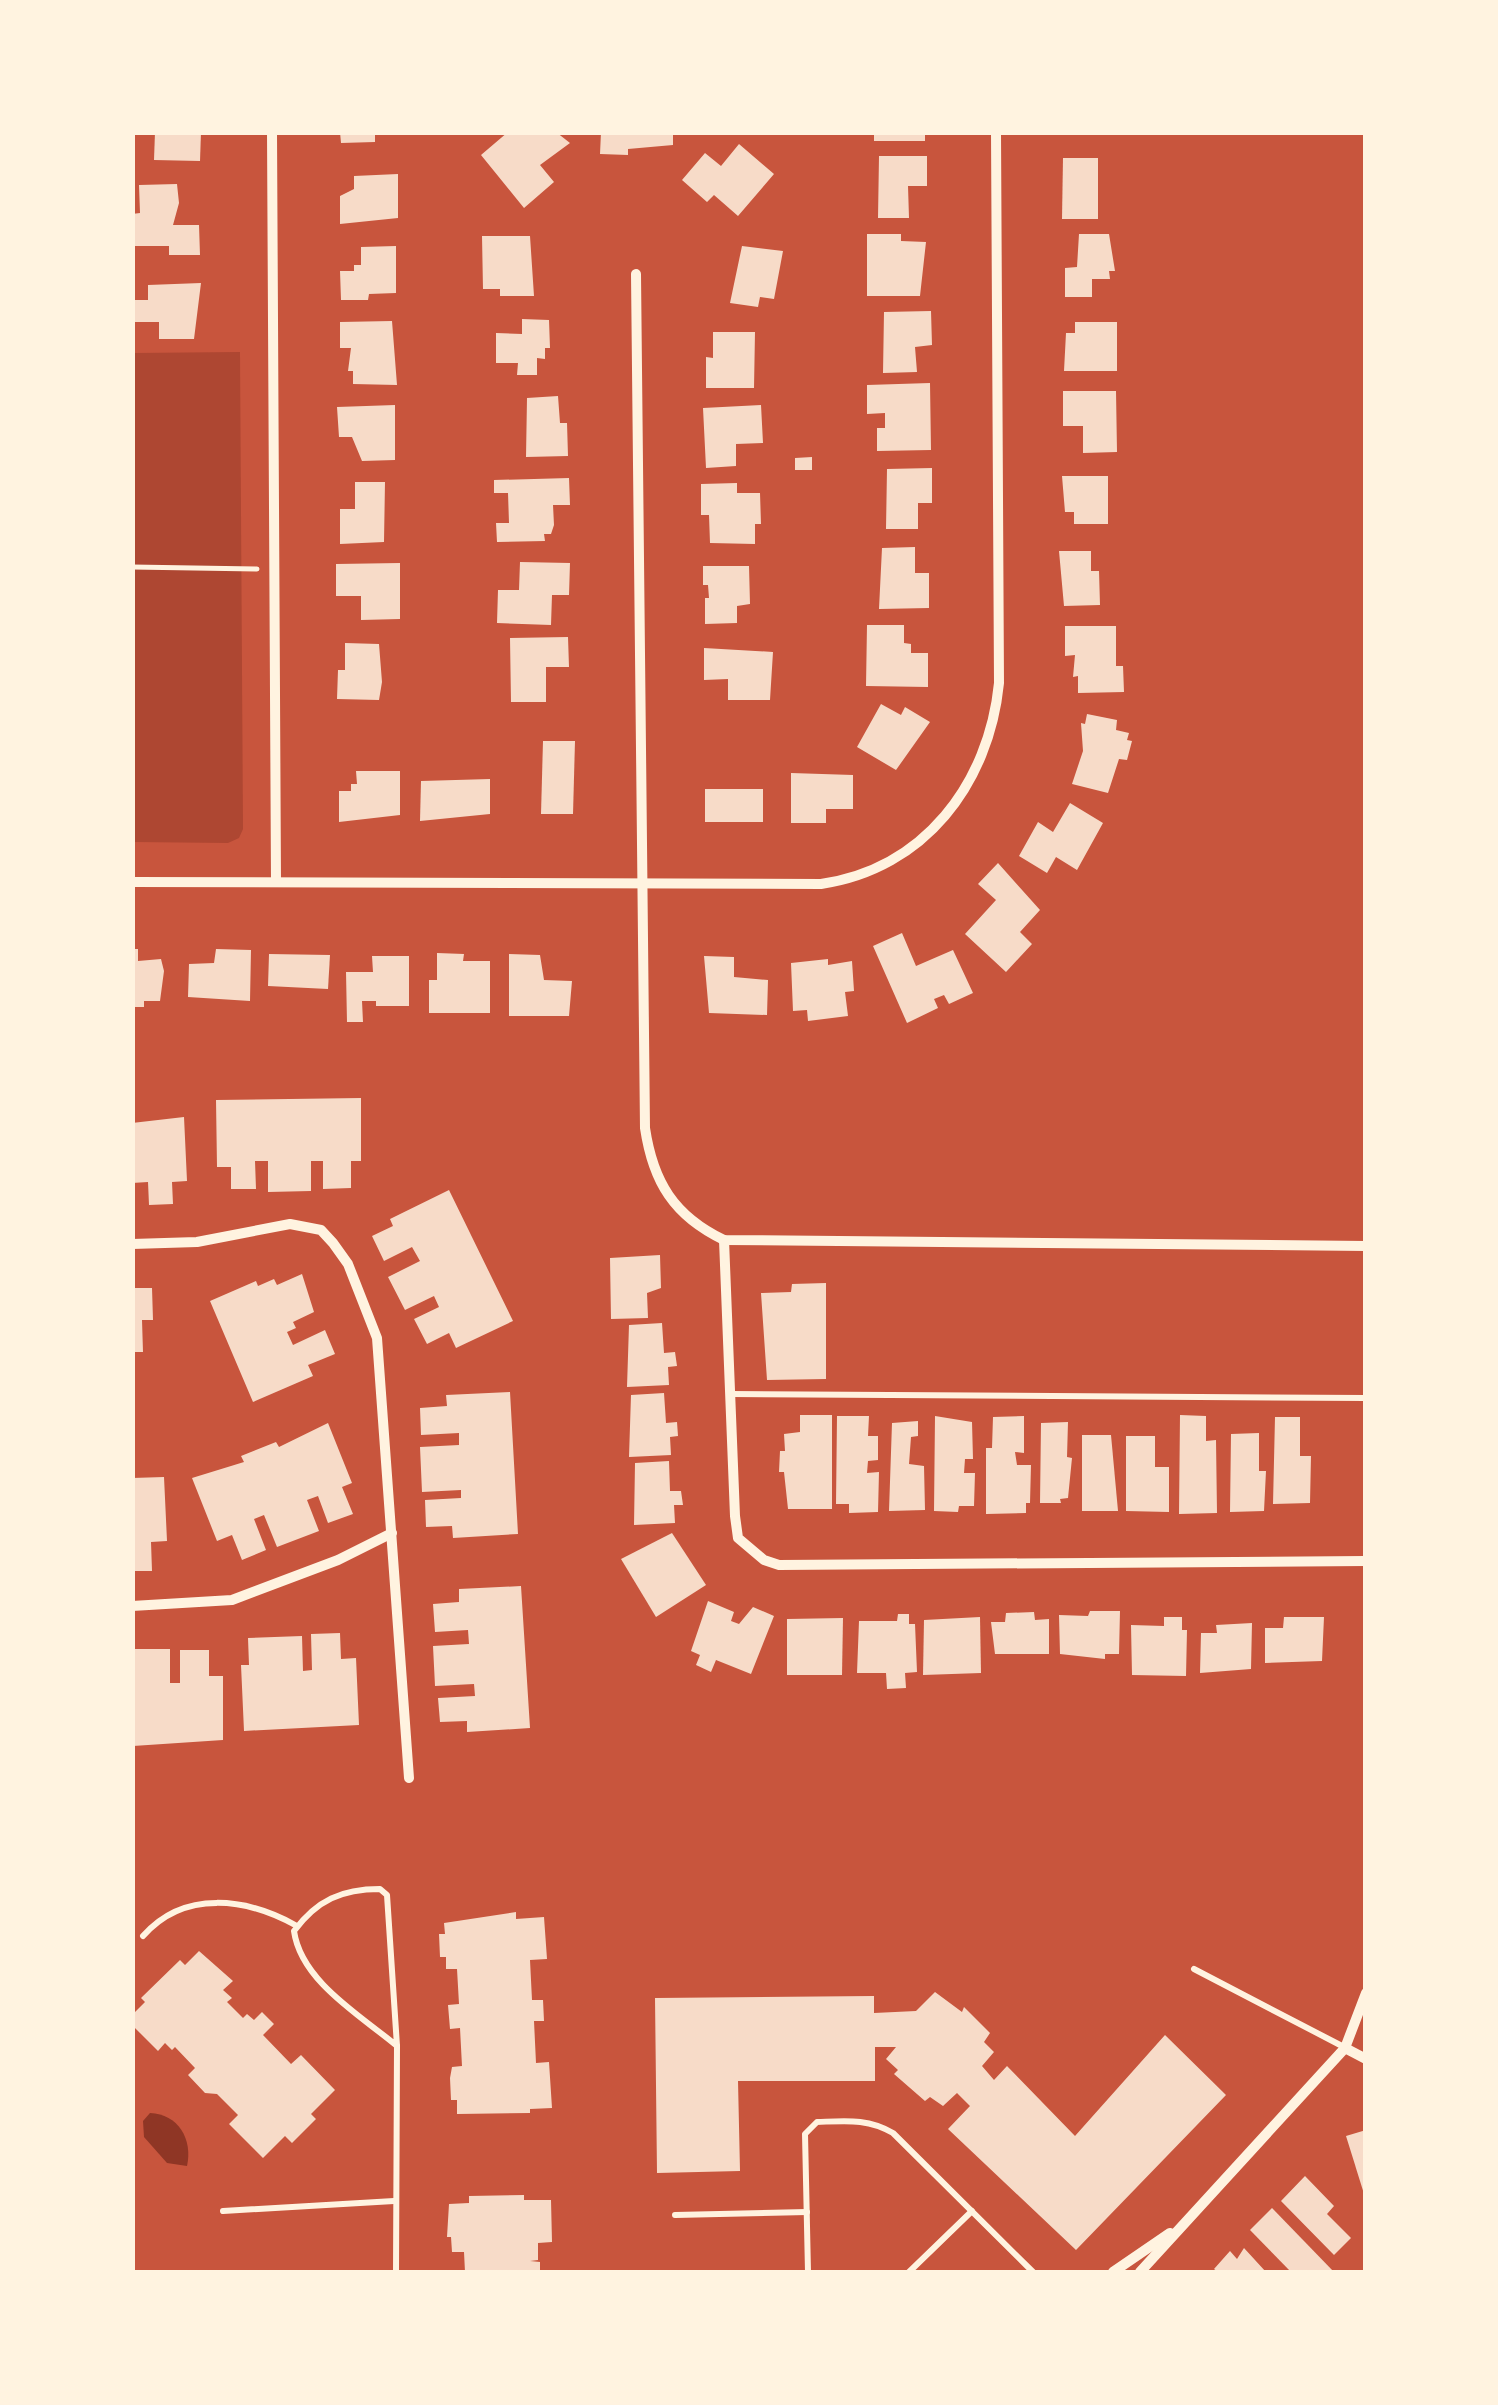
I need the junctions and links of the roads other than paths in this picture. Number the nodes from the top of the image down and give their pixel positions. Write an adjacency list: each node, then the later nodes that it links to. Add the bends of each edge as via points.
1 (272, 132): 4 (street)
2 (996, 132): 6 (street, via 1000,683 983,755 928,837 856,879)
3 (636, 274): 6 (street)
4 (276, 881): 5 (street); 6 (street)
5 (132, 882)
6 (642, 884): 7 (street, via 651,1166 692,1225)
7 (724, 1240): 9 (street); 10 (street)
8 (132, 1244): 12 (street, via 197,1242 290,1224 322,1230 348,1264 377,1338)
9 (1366, 1246)
10 (731, 1394): 11 (lane); 13 (street, via 738,1538 779,1565)
11 (1366, 1398)
12 (392, 1533): 14 (street, via 232,1600); 15 (street)
13 (1366, 1561)
14 (132, 1606)
15 (409, 1778)
16 (298, 1926): 17 (lane, via 266,1908 210,1904 178,1907); 20 (lane, via 296,1950 318,1980); 20 (lane, via 315,1906 342,1892 380,1889 387,1895)
17 (143, 1936)
18 (1194, 1968): 21 (lane)
19 (1366, 1993): 21 (street)
20 (397, 2046): 23 (lane)
21 (1345, 2048): 22 (street); 28 (street)
22 (1366, 2059)
23 (394, 2201): 24 (lane); 29 (lane)
24 (224, 2211)
25 (972, 2211): 26 (lane, via 893,2133 854,2120 817,2122 805,2134); 31 (lane); 32 (lane)
26 (807, 2212): 27 (lane); 30 (lane)
27 (674, 2214)
28 (1175, 2230): 33 (street); 34 (street)
29 (396, 2272)
30 (808, 2272)
31 (909, 2272)
32 (1033, 2272)
33 (1113, 2272)
34 (1140, 2272)

